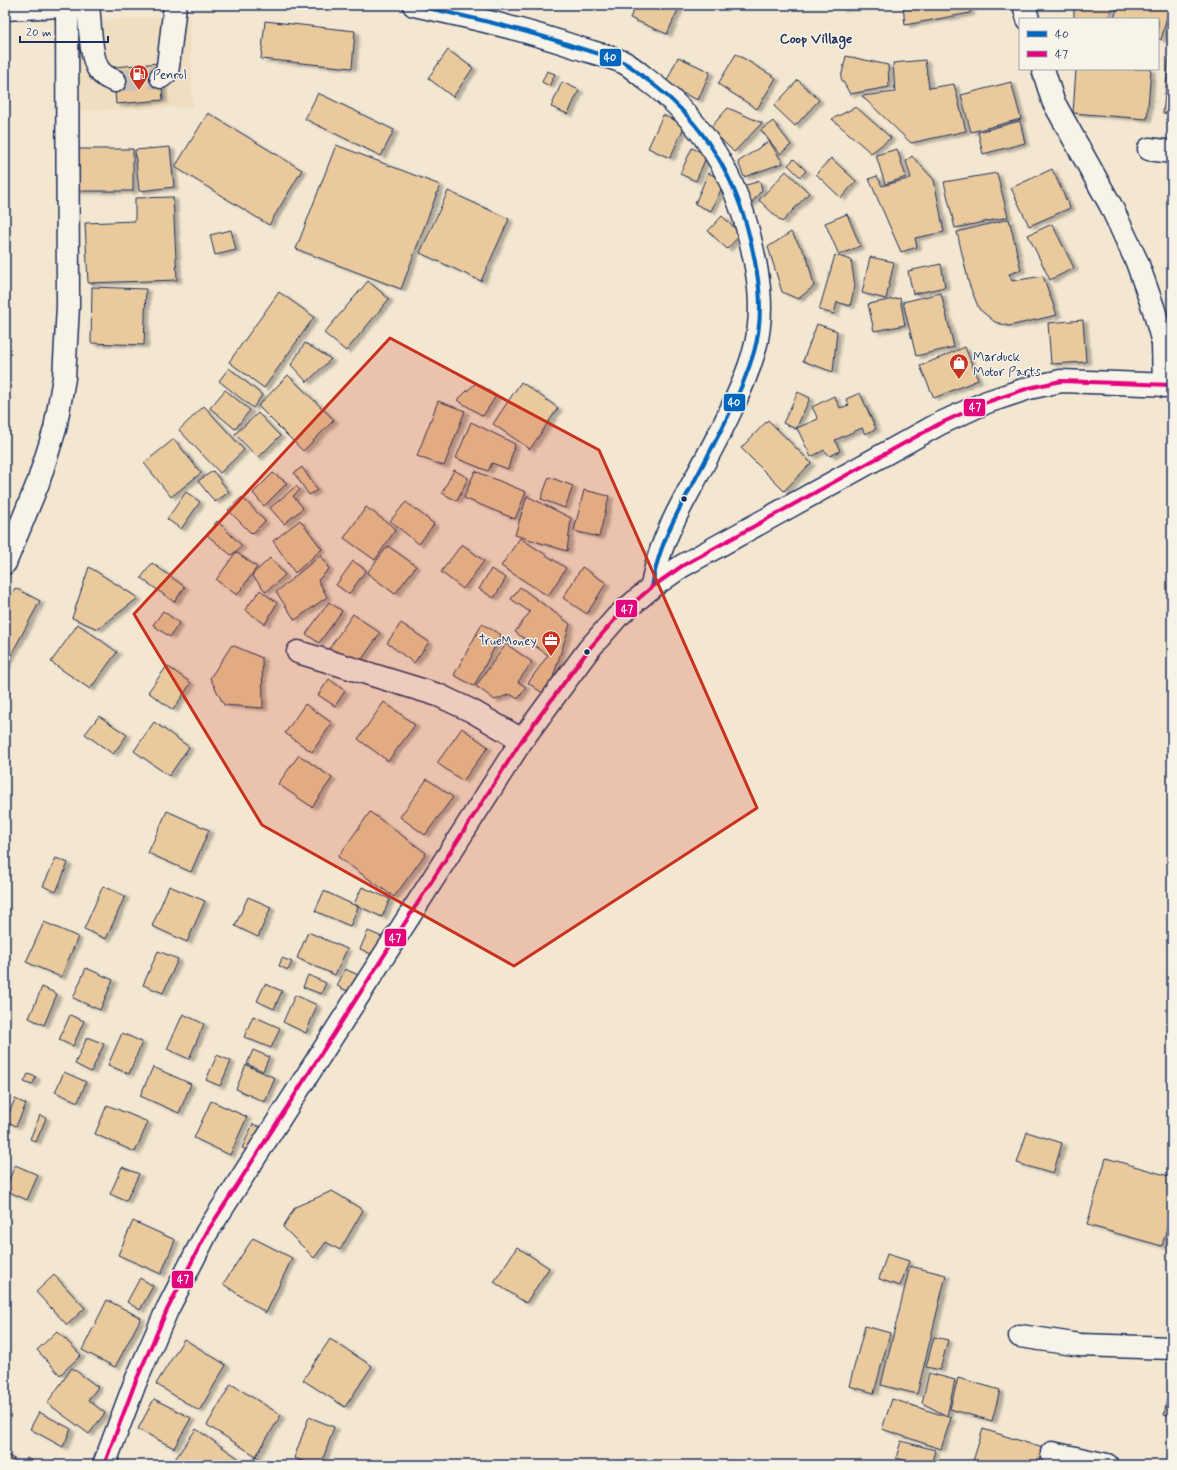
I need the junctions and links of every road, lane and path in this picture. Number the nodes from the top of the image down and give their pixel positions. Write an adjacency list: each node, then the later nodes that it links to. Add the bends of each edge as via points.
1 (78, 5): 5 (main road); 9 (main road, via 98,69); 13 (main road, via 64,378 55,429 38,483)
2 (175, 5): 8 (main road, via 167,72)
3 (414, 5): 14 (main road, via 492,22 624,63 668,94 704,133 724,166 740,202 760,285 760,319 754,352 712,447 662,546)
4 (1024, 5): 6 (main road)
5 (5, 9)
6 (1028, 18)
7 (1043, 70): 12 (main road, via 1053,101 1111,206 1137,262 1163,343)
8 (161, 77)
9 (115, 81)
10 (1149, 149): 11 (main road)
11 (1172, 152)
12 (1168, 385): 14 (main road, via 1061,381 1029,388 987,402 939,424 682,566)
13 (5, 563)
14 (652, 587): 16 (main road, via 617,617 589,649)
15 (298, 652): 16 (main road, via 438,695)
16 (522, 740): 20 (main road, via 207,1232 135,1383)
17 (1020, 1336): 18 (main road, via 1080,1346)
18 (1172, 1348)
19 (1052, 1453): 21 (main road)
20 (104, 1465)
21 (1108, 1465)

